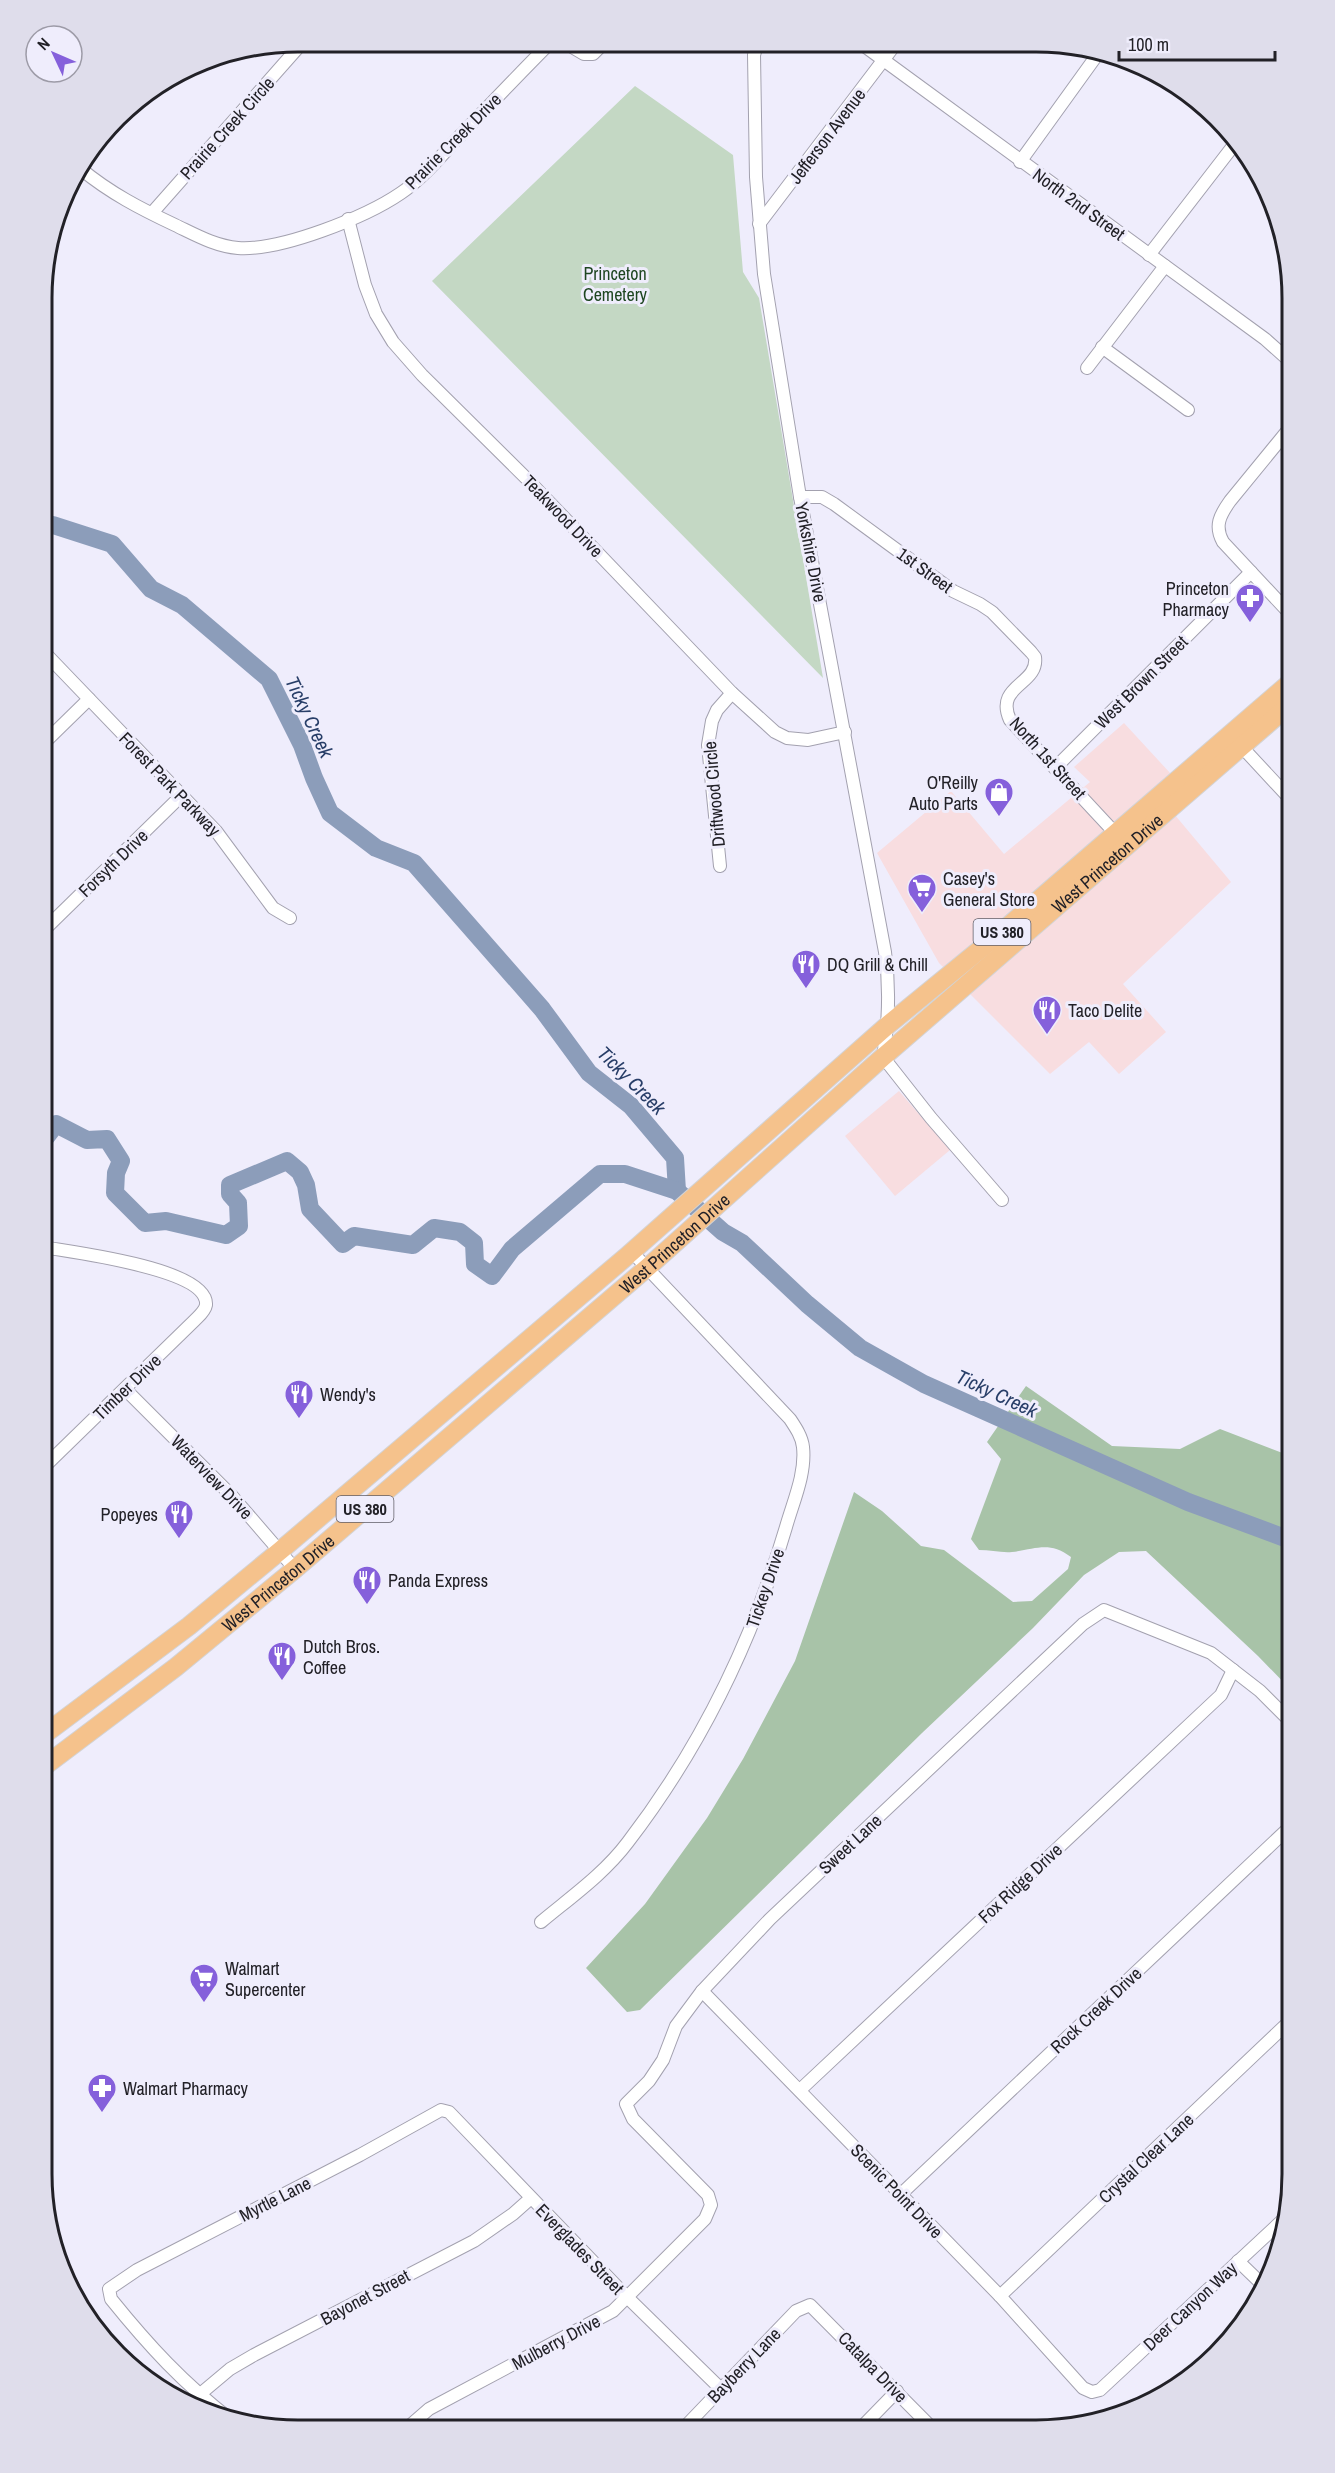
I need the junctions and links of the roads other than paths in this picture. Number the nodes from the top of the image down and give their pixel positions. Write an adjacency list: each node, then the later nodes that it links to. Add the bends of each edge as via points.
1 (294, 52): 13 (street, Prairie Creek Circle)
2 (541, 52): 14 (street, Prairie Creek Drive, via 402,192)
3 (581, 52): 4 (street)
4 (595, 52)
5 (755, 52): 15 (street, Yorkshire Drive)
6 (872, 52): 9 (street, North 2nd Street)
7 (890, 52): 9 (street, Jefferson Avenue)
8 (1094, 59): 11 (street)
9 (883, 61): 11 (street, North 2nd Street); 15 (street, Jefferson Avenue)
10 (1231, 148): 16 (street)
11 (1020, 162): 16 (street, North 2nd Street)
12 (86, 173): 13 (street, Prairie Creek Drive, via 109,191)
13 (152, 213): 14 (street, Prairie Creek Drive, via 211,243 248,248 320,232)
14 (348, 219): 29 (street, Teakwood Drive, via 365,285 393,342)
15 (759, 225): 23 (street, Yorkshire Drive)
16 (1149, 255): 17 (street, North 2nd Street)
17 (1165, 266): 18 (street); 19 (street, North 2nd Street)
18 (1102, 347): 20 (street); 21 (street)
19 (1282, 354)
20 (1087, 368)
21 (1188, 410)
22 (1282, 437): 24 (street, via 1222,511 1217,527 1223,542)
23 (800, 497): 27 (street, 1st Street, via 828,500 953,591 992,612 1035,657); 32 (street, Yorkshire Drive)
24 (1251, 572): 25 (street); 35 (street, West Brown Street)
25 (1282, 605)
26 (52, 660): 30 (street, Forest Park Parkway)
27 (1036, 664): 35 (street, North 1st Street, via 1008,698 1007,713)
28 (1282, 690): 38 (highway, West Princeton Drive / US 380)
29 (732, 693): 32 (street, Teakwood Drive, via 787,738 808,740); 40 (street, Driftwood Circle, via 717,710 708,745)
30 (89, 699): 33 (street); 37 (street, Forest Park Parkway)
31 (1282, 712): 34 (highway, West Princeton Drive / US 380)
32 (845, 732): 43 (street, Yorkshire Drive, via 885,952)
33 (52, 735)
34 (1242, 747): 36 (street); 39 (highway, West Princeton Drive / US 380)
35 (1056, 767): 38 (street, North 1st Street)
36 (1282, 790)
37 (182, 795): 41 (street, Forest Park Parkway, via 225,841 273,908); 42 (street, Forsyth Drive)
38 (1116, 834): 39 (street, North 1st Street); 43 (highway, West Princeton Drive / US 380)
39 (1124, 851): 44 (highway, West Princeton Drive / US 380)
40 (720, 866)
41 (290, 918)
42 (52, 922)
43 (889, 1024): 44 (street, Yorkshire Drive); 47 (highway, West Princeton Drive / US 380)
44 (883, 1057): 45 (street); 48 (highway, West Princeton Drive / US 380)
45 (1002, 1200)
46 (52, 1248): 49 (street, Timber Drive, via 154,1268 194,1287 203,1296 204,1310)
47 (632, 1252): 48 (street, Tickey Drive); 51 (highway, West Princeton Drive / US 380)
48 (648, 1268): 52 (highway, West Princeton Drive / US 380); 58 (street, Tickey Drive, via 788,1417 803,1444 803,1462 755,1621 713,1709 626,1844 589,1883)
49 (125, 1389): 50 (street, Timber Drive); 51 (street, Waterview Drive)
50 (52, 1459)
51 (280, 1550): 52 (street, Waterview Drive); 55 (highway, West Princeton Drive / US 380, via 189,1626)
52 (295, 1569): 56 (highway, West Princeton Drive / US 380, via 176,1667)
53 (1233, 1670): 54 (street); 59 (street, Sweet Lane, via 1211,1653 1104,1610 1083,1624 805,1887); 61 (street, Fox Ridge Drive, via 1221,1695)
54 (1282, 1713)
55 (52, 1729)
56 (52, 1760)
57 (1282, 1834): 63 (street, Rock Creek Drive)
58 (541, 1922)
59 (702, 1991): 61 (street, Scenic Point Drive); 65 (street, Sweet Lane, via 676,2026 663,2060 649,2081 626,2104 633,2119 708,2195)
60 (1282, 2029): 69 (street, Crystal Clear Lane)
61 (800, 2090): 63 (street, Scenic Point Drive)
62 (441, 2110): 64 (street, Everglades Street, via 449,2112); 75 (street, Myrtle Lane, via 109,2289 111,2299 157,2355)
63 (900, 2195): 69 (street, Scenic Point Drive)
64 (531, 2198): 70 (street, Everglades Street); 75 (street, Bayonet Street, via 474,2241 254,2355)
65 (711, 2205): 70 (street, Mulberry Drive, via 705,2219)
66 (1277, 2225): 67 (street, Deer Canyon Way)
67 (1239, 2261): 68 (street); 74 (street, Deer Canyon Way, via 1100,2390)
68 (1258, 2280)
69 (1000, 2296): 74 (street, Scenic Point Drive, via 1083,2388)
70 (628, 2298): 72 (street, Everglades Street); 77 (street, Mulberry Drive, via 613,2311 429,2409)
71 (810, 2305): 72 (street, Bayberry Lane, via 796,2311); 73 (street, Catalpa Drive)
72 (720, 2389): 78 (street, Bayberry Lane)
73 (897, 2391): 79 (street); 80 (street, Catalpa Drive)
74 (1092, 2392)
75 (199, 2395): 76 (street)
76 (211, 2404)
77 (416, 2420)
78 (691, 2420)
79 (869, 2420)
80 (924, 2420)

